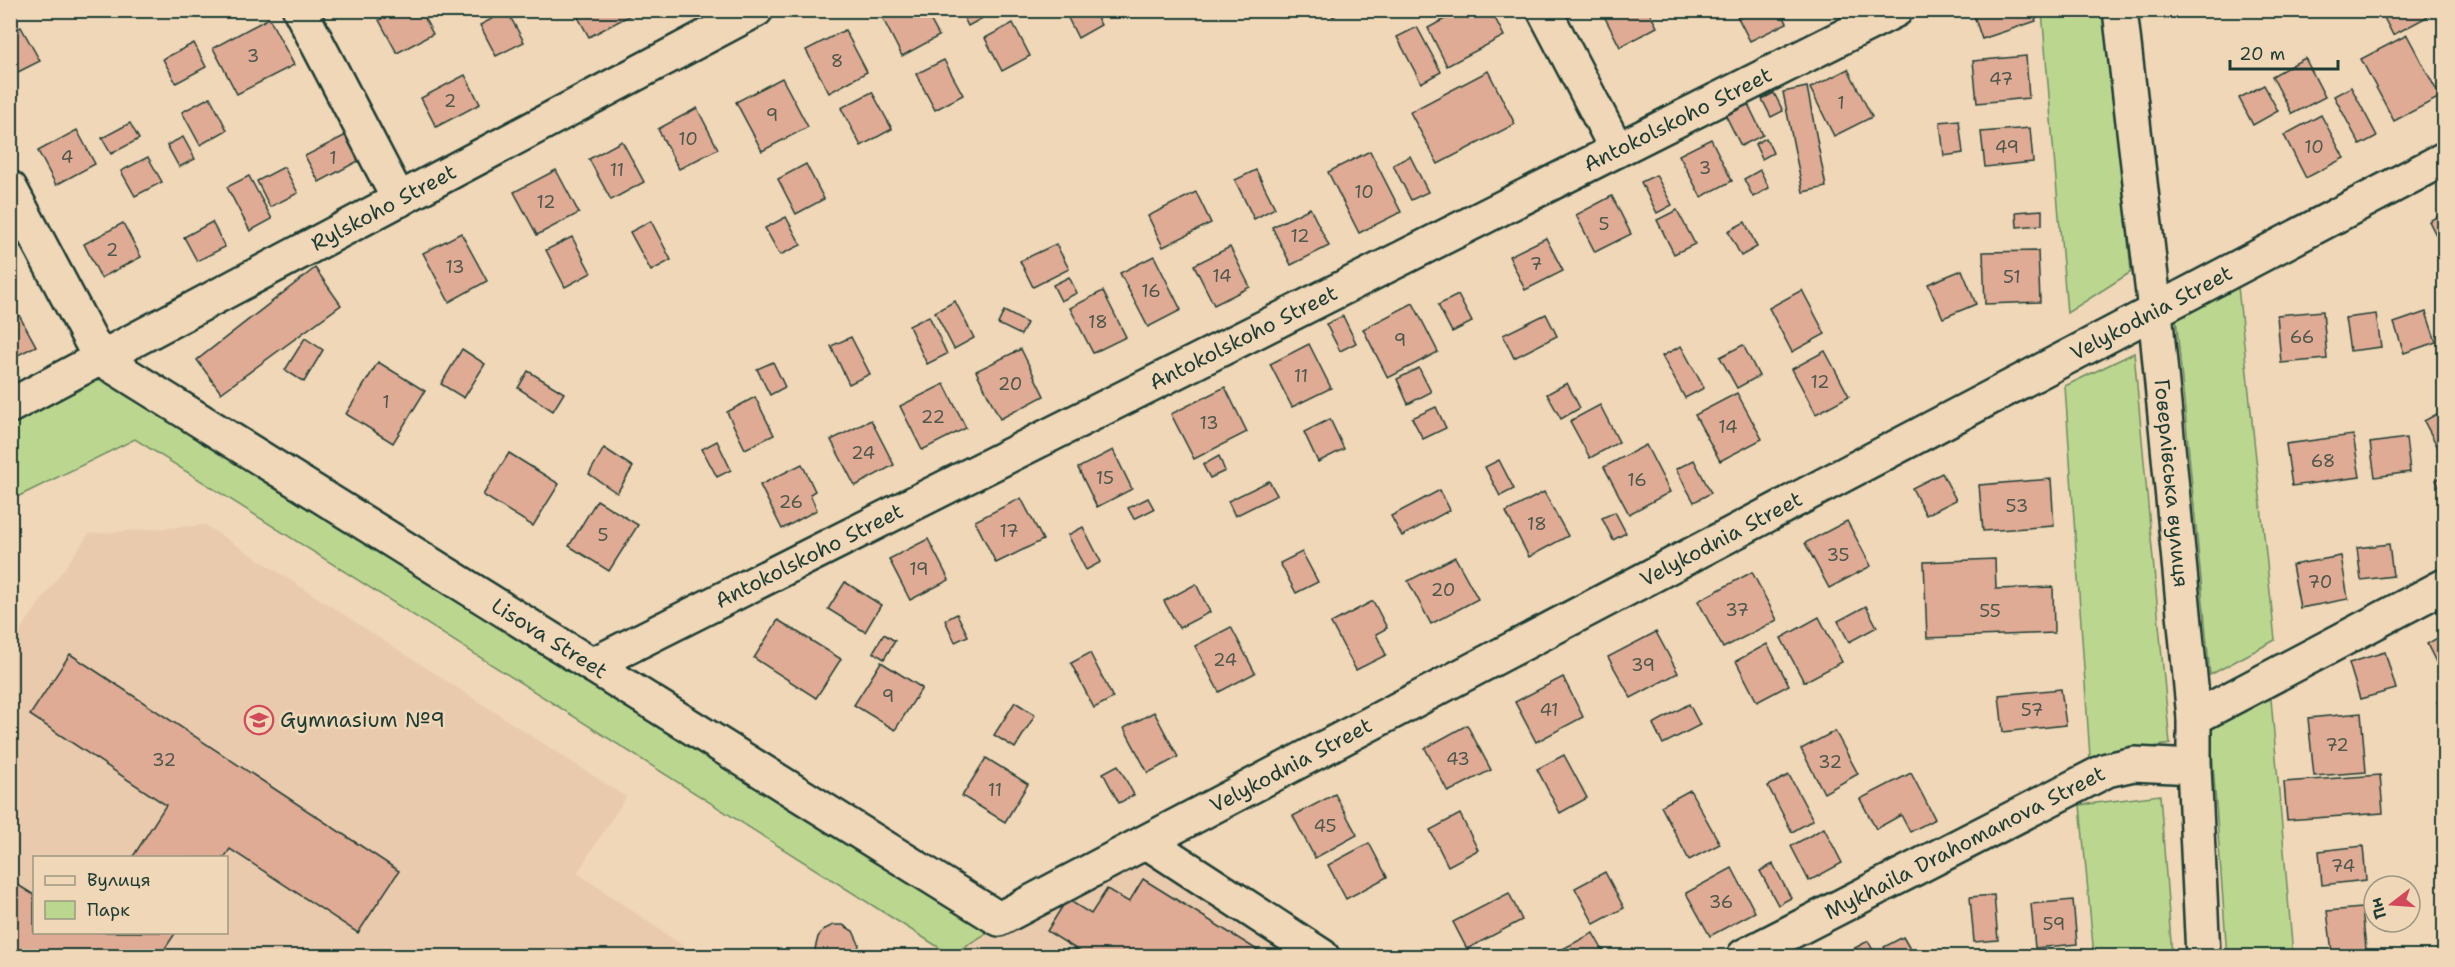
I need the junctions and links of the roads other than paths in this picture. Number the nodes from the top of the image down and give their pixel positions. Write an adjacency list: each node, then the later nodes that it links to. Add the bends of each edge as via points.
1 (300, 10): 9 (street)
2 (1544, 10): 6 (street)
3 (2120, 10): 10 (street, Говерлівська вулиця)
4 (1890, 12): 6 (street, Antokolskoho Street)
5 (743, 14): 9 (street, Rylskoho Street)
6 (1617, 150): 14 (street, Antokolskoho Street)
7 (2445, 159): 10 (street, Velykodnia Street)
8 (10, 188): 11 (street)
9 (399, 200): 11 (street, Rylskoho Street)
10 (2155, 311): 15 (street, Говерлівська вулиця); 17 (street, Velykodnia Street)
11 (100, 358): 12 (street, Rylskoho Street); 14 (street, Lisova Street)
12 (10, 406)
13 (2445, 586): 15 (street)
14 (592, 665): 18 (street, Lisova Street)
15 (2194, 718): 16 (street, Говерлівська вулиця)
16 (2194, 767): 20 (street, Mykhaila Drahomanova Street, via 2134,764 2107,770); 21 (street, Говерлівська вулиця)
17 (1147, 842): 18 (street, Velykodnia Street); 19 (street)
18 (999, 919)
19 (1322, 957)
20 (1743, 957)
21 (2203, 957)

